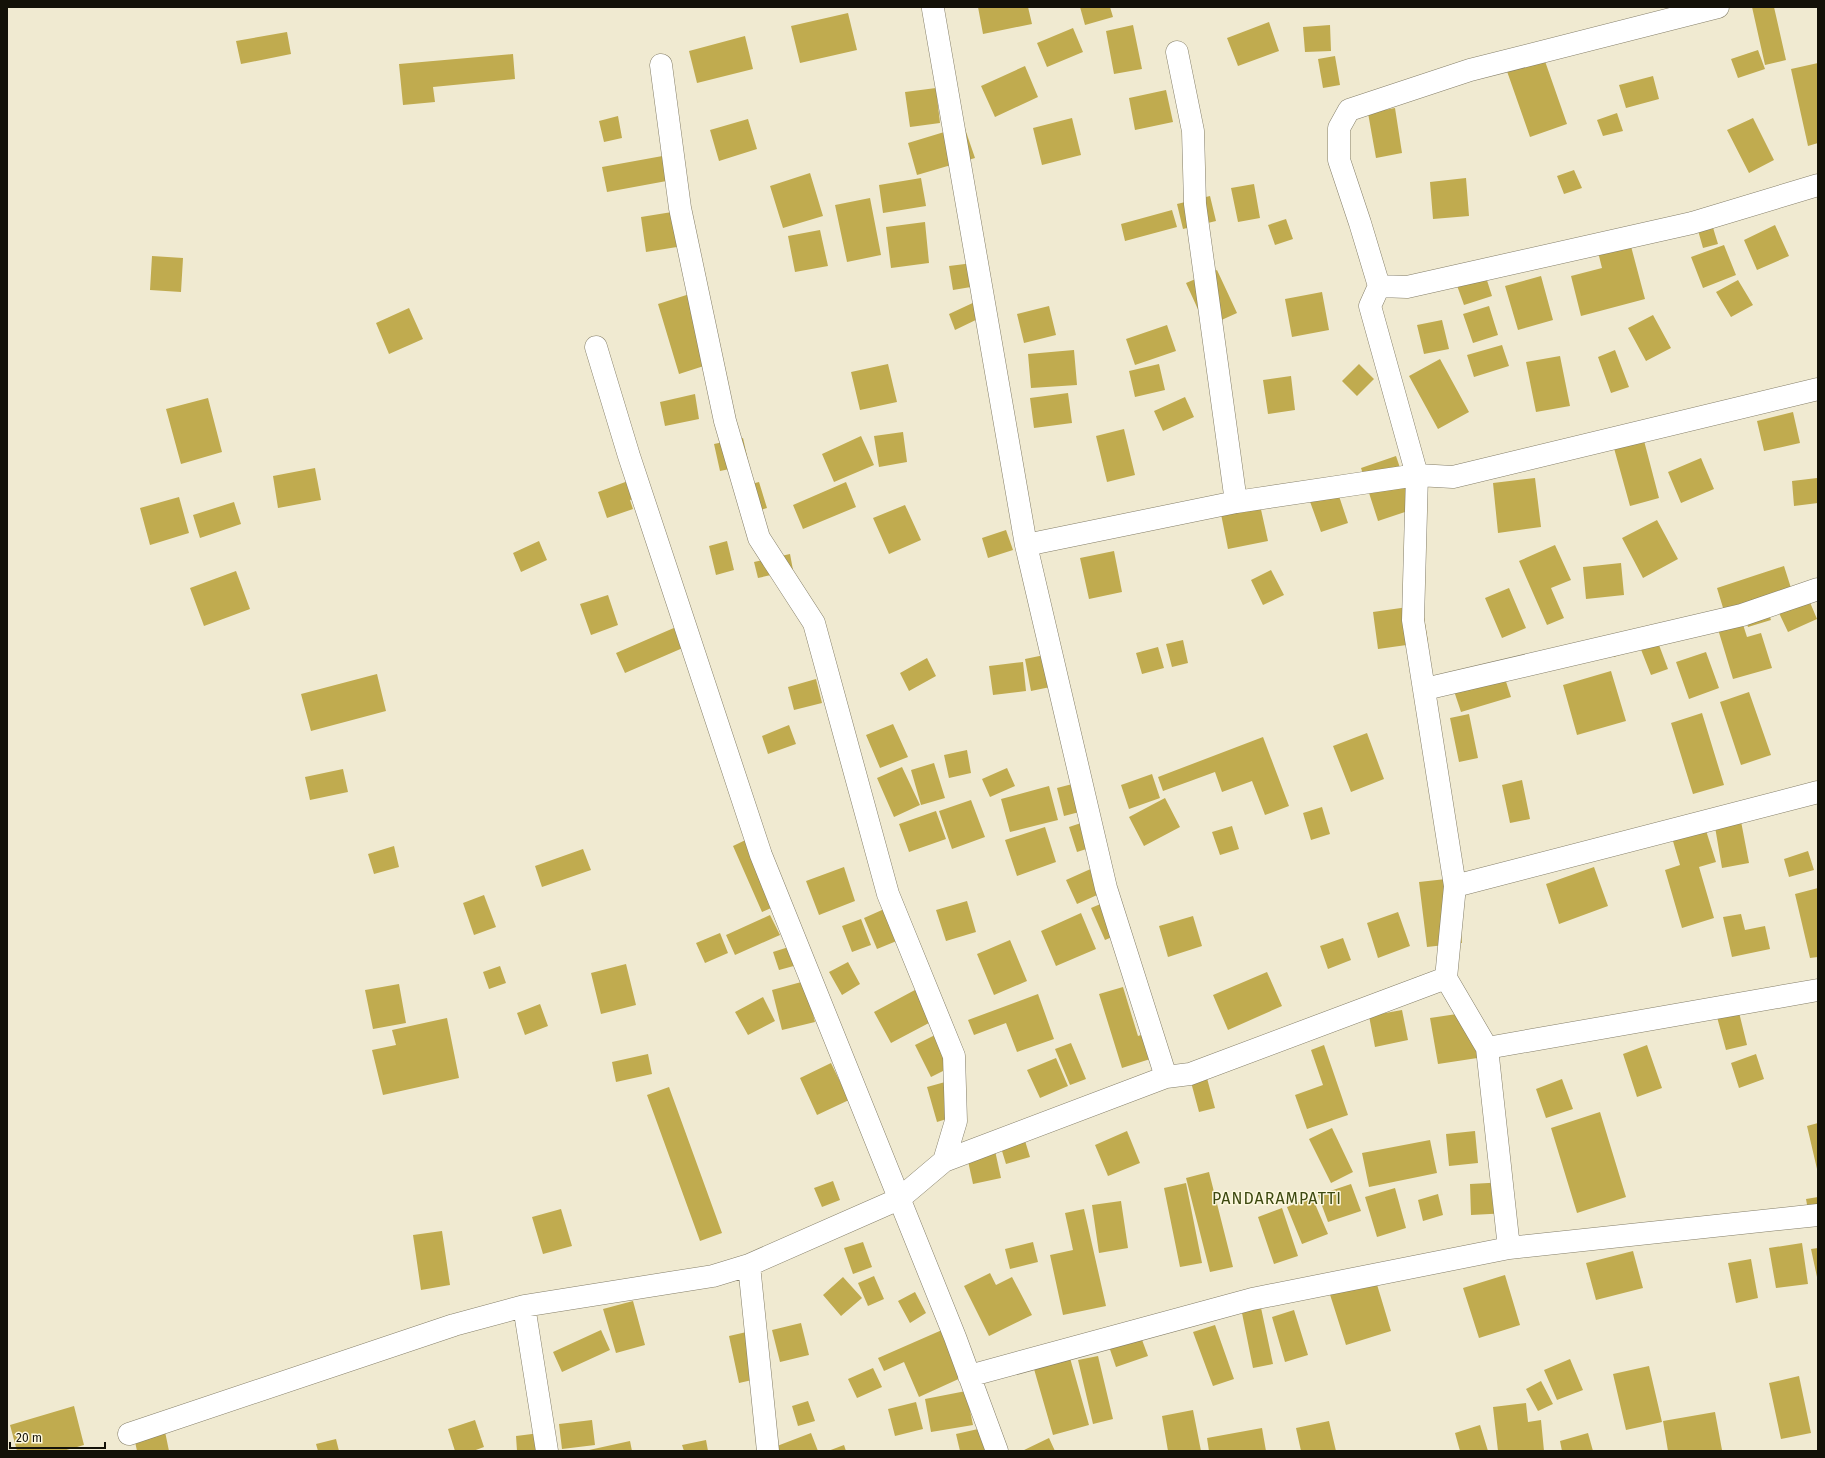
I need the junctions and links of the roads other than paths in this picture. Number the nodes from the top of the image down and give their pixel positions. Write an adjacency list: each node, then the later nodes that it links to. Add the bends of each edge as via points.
1 (1718, 7): 6 (street, via 1470,70 1349,110 1339,128 1338,160)
2 (934, 9): 11 (street)
3 (1177, 52): 10 (street, via 1193,131 1195,204)
4 (661, 65): 20 (street, via 680,208 725,421 759,538 814,623 888,894 954,1056 956,1122)
5 (1818, 185): 6 (street, via 1692,223 1407,287)
6 (1379, 286): 9 (street, via 1370,306)
7 (596, 347): 21 (street, via 634,471 761,855)
8 (1818, 390): 9 (street, via 1453,477)
9 (1417, 475): 10 (street); 13 (street, via 1413,620)
10 (1236, 502): 11 (street)
11 (1026, 545): 19 (street, via 1106,888)
12 (1818, 589): 13 (street, via 1742,616)
13 (1425, 689): 15 (street)
14 (1818, 792): 15 (street)
15 (1455, 886): 16 (street)
16 (1446, 978): 18 (street); 19 (street, via 1190,1074)
17 (1818, 990): 18 (street)
18 (1487, 1048): 23 (street)
19 (1166, 1077): 20 (street)
20 (944, 1161): 21 (street)
21 (899, 1198): 24 (street); 26 (street)
22 (1818, 1215): 23 (street)
23 (1509, 1248): 26 (street, via 1252,1299)
24 (749, 1265): 25 (street, via 713,1276); 29 (street)
25 (524, 1306): 27 (street, via 454,1325); 28 (street)
26 (969, 1376): 30 (street)
27 (129, 1434)
28 (547, 1451)
29 (768, 1451)
30 (997, 1451)

